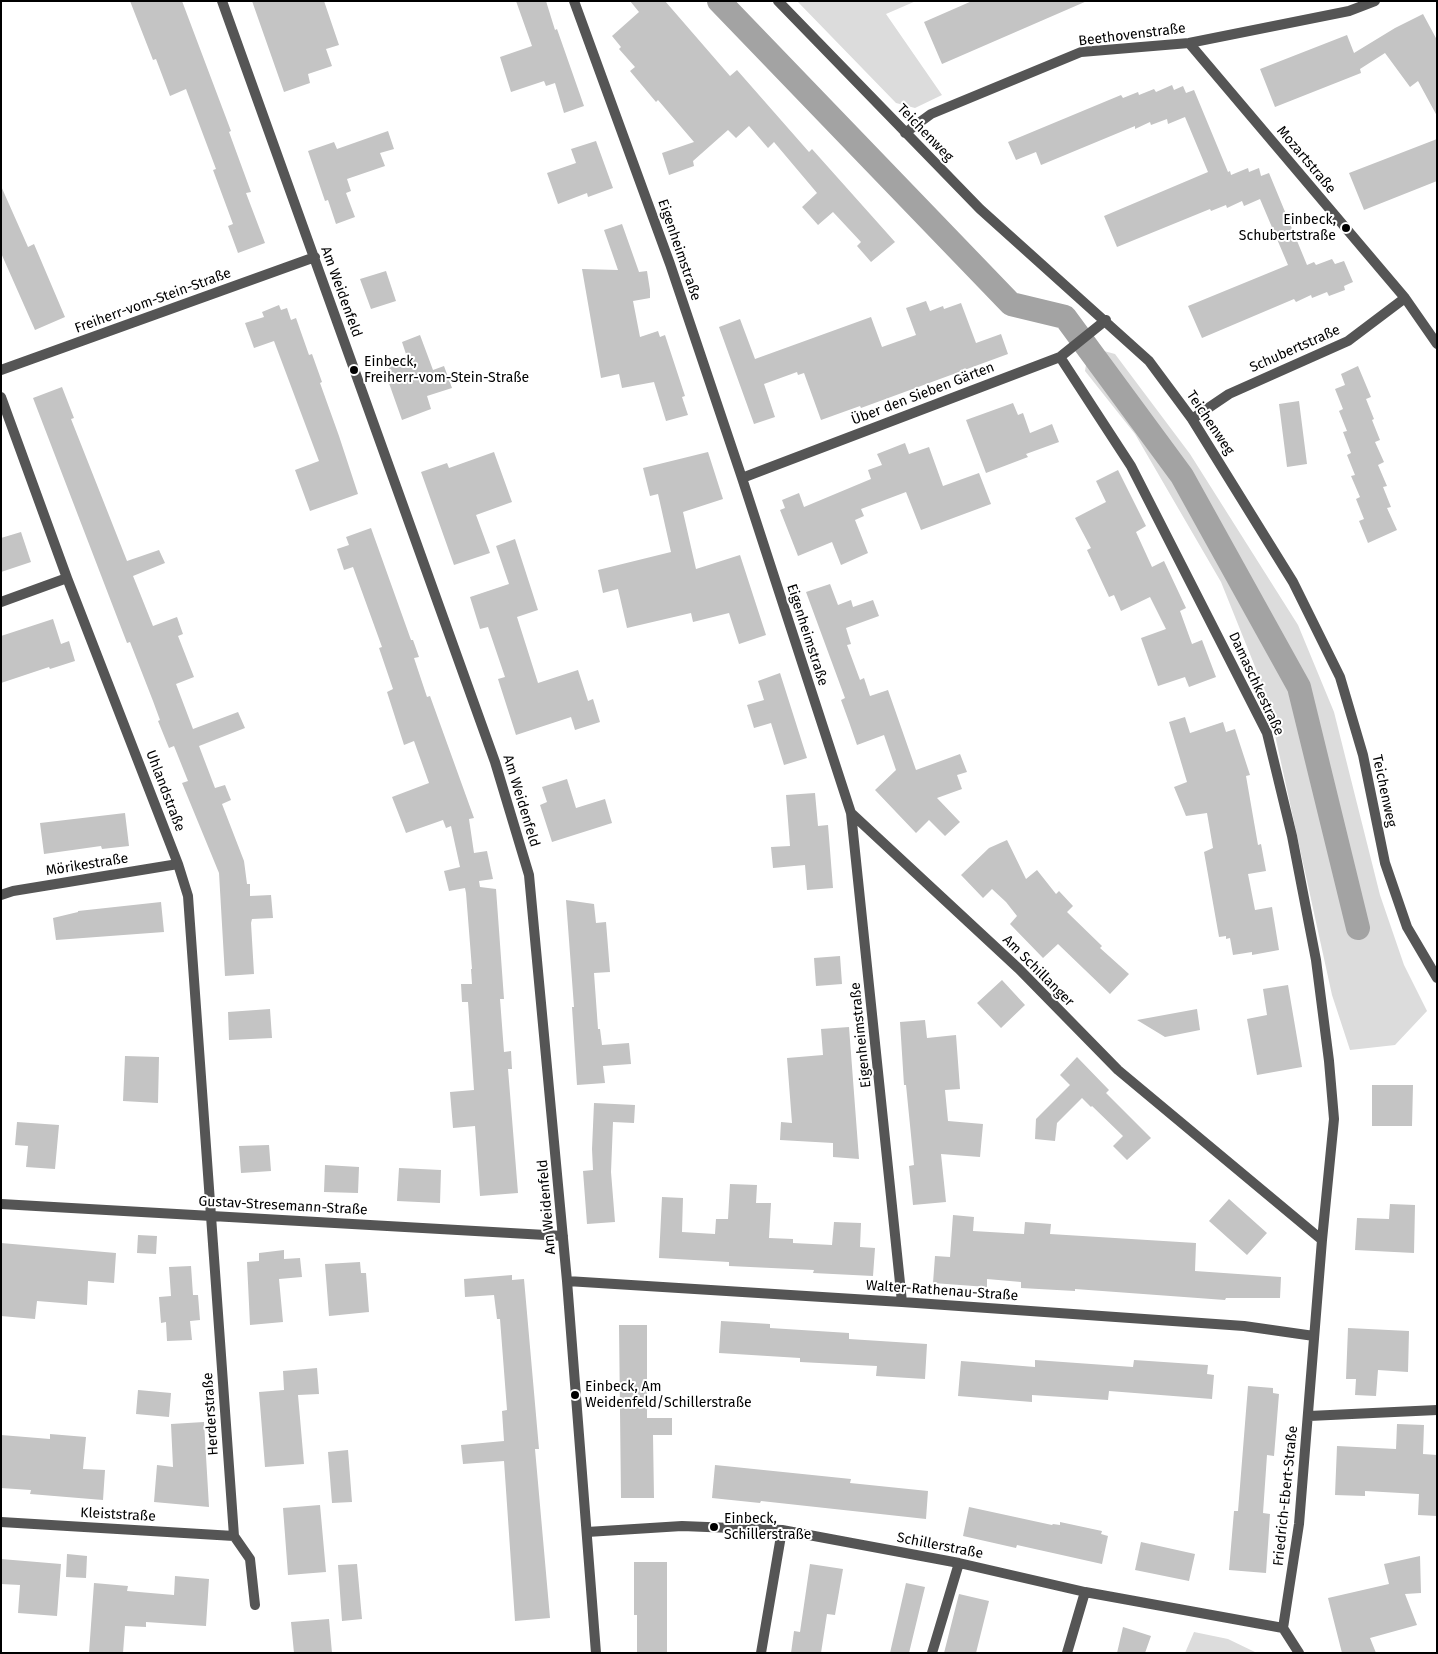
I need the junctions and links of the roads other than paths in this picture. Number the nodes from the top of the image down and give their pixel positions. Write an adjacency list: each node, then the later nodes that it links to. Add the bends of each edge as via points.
1 (222, 1): 7 (street, Am Weidenfeld)
2 (574, 1): 15 (street, Eigenheimstraße, via 670,264)
3 (778, 1): 6 (street, Teichenweg)
4 (1376, 1): 5 (street, Beethovenstraße, via 1349,11)
5 (1189, 43): 6 (street, Beethovenstraße, via 1081,52 931,114); 8 (street, Mozartstraße)
6 (906, 133): 9 (street, Teichenweg, via 980,209)
7 (315, 257): 12 (street, Freiherr-vom-Stein-Straße); 24 (street, Am Weidenfeld, via 495,762 529,875)
8 (1405, 298): 10 (street, Mozartstraße); 14 (street, Schubertstraße, via 1348,341 1229,394)
9 (1105, 321): 11 (street, Über den Sieben Gärten); 14 (street, Teichenweg, via 1149,360)
10 (1437, 344)
11 (1061, 356): 15 (street, Über den Sieben Gärten); 25 (street, Damaschkestraße, via 1131,466 1267,733 1292,836 1316,960 1329,1061 1334,1119)
12 (1, 370)
13 (1, 397): 16 (street, Uhlandstraße)
14 (1192, 419): 21 (street, Teichenweg, via 1293,582 1340,677 1363,755 1385,863 1407,928)
15 (742, 478): 18 (street, Eigenheimstraße)
16 (68, 578): 17 (street); 19 (street, Uhlandstraße)
17 (1, 602)
18 (851, 813): 25 (street, Am Schillanger, via 1019,969 1118,1070); 27 (street, Eigenheimstraße)
19 (178, 864): 20 (street, Mörikestraße); 23 (street, Uhlandstraße, via 188,896)
20 (1, 895)
21 (1437, 978)
22 (1, 1204): 23 (street, Gustav-Stresemann-Straße)
23 (211, 1215): 24 (street, Gustav-Stresemann-Straße); 34 (street, Herderstraße)
24 (563, 1236): 26 (street, Am Weidenfeld)
25 (1322, 1240): 28 (street, Friedrich-Ebert-Straße)
26 (567, 1281): 27 (street, Walter-Rathenau-Straße); 33 (street, Am Weidenfeld)
27 (902, 1302): 28 (street, Walter-Rathenau-Straße, via 1244,1326)
28 (1314, 1336): 30 (street, Friedrich-Ebert-Straße)
29 (1437, 1410): 30 (street)
30 (1308, 1416): 38 (street, Friedrich-Ebert-Straße, via 1299,1524)
31 (1, 1522): 34 (street, Kleiststraße)
32 (782, 1530): 33 (street, Schillerstraße, via 682,1526); 35 (street, Schillerstraße); 40 (street)
33 (587, 1532): 39 (street, Am Weidenfeld)
34 (234, 1536): 37 (street, via 250,1559)
35 (958, 1563): 36 (street, Schillerstraße); 41 (street)
36 (1086, 1592): 38 (street, Schillerstraße); 42 (street)
37 (255, 1605)
38 (1283, 1628): 43 (street)
39 (596, 1653)
40 (761, 1653)
41 (932, 1653)
42 (1068, 1653)
43 (1299, 1653)

